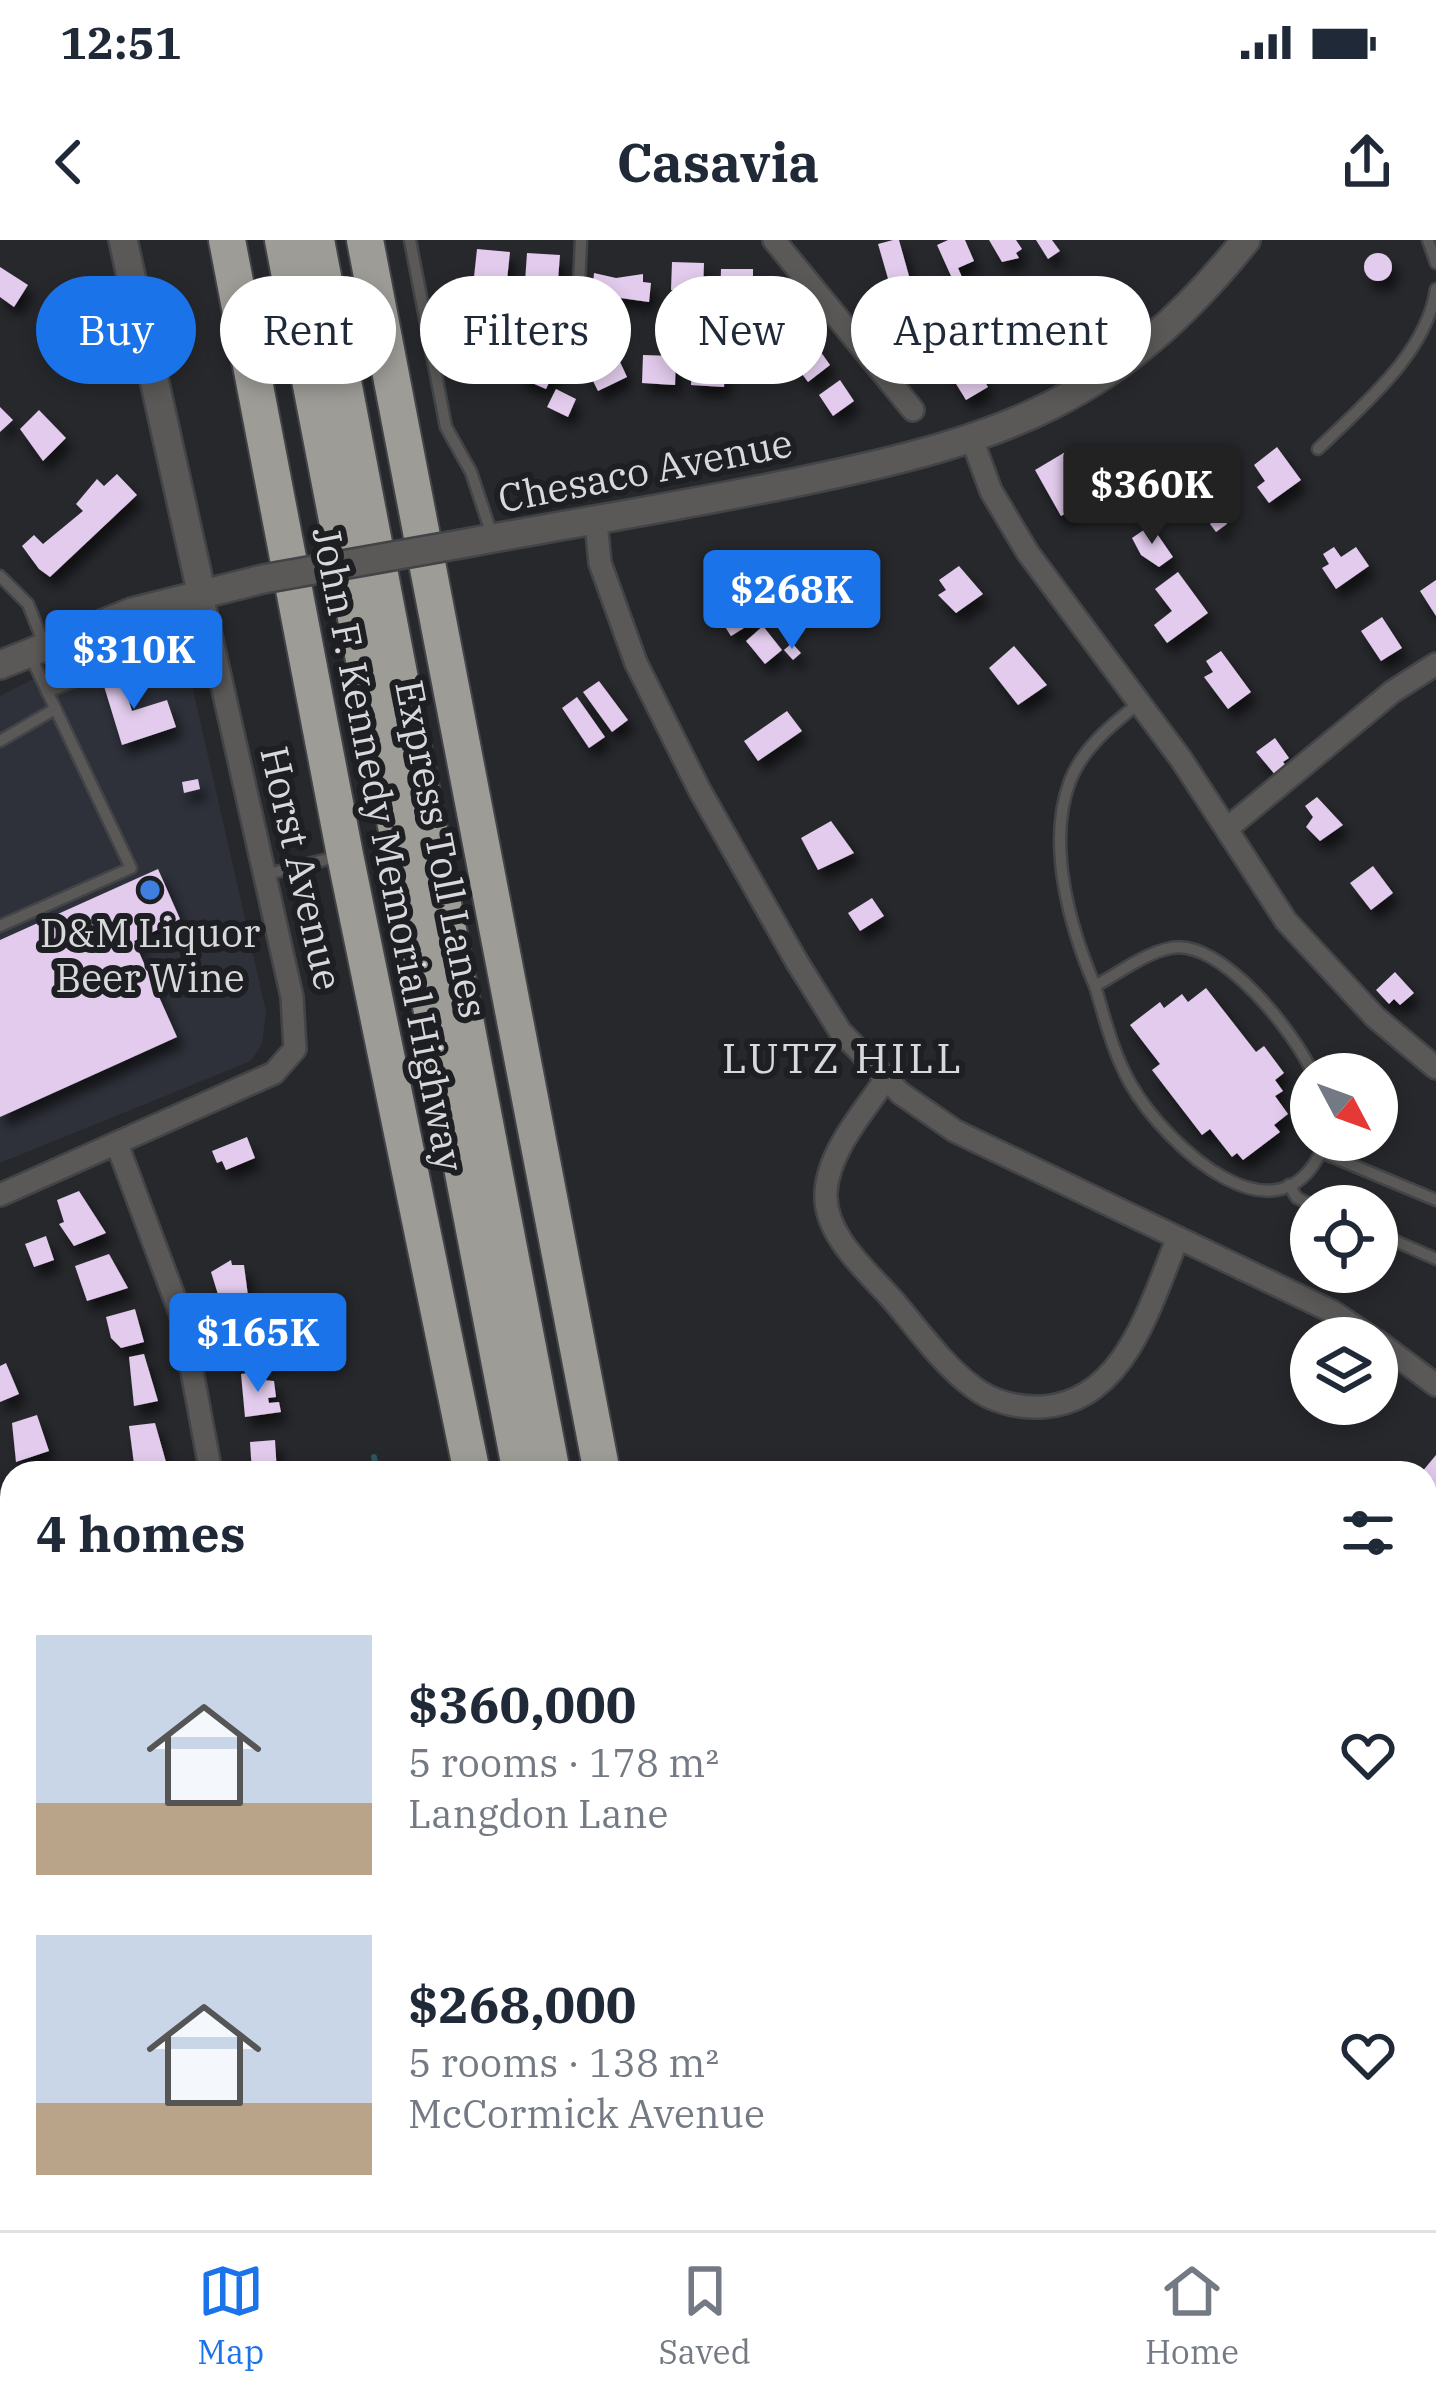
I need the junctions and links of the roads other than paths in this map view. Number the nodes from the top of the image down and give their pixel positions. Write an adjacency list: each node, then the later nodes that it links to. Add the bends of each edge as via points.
1 (123, 240): 20 (street, Horst Avenue)
2 (227, 240): 30 (highway, John F. Kennedy Memorial Highway)
3 (283, 240): 51 (highway, Express Toll Lanes)
4 (316, 240): 52 (highway, Express Toll Lanes)
5 (364, 240): 53 (highway)
6 (410, 240): 18 (lane, via 446,427 471,472)
7 (581, 240): 12 (lane)
8 (774, 240): 14 (street)
9 (1246, 240): 15 (street, Chesaco Avenue, via 1181,314 1117,367)
10 (1428, 240): 11 (lane)
11 (1436, 263)
12 (579, 276)
13 (1436, 289): 16 (lane, via 1426,328)
14 (913, 410)
15 (973, 442): 17 (street, Chesaco Avenue); 26 (street, via 1028,553)
16 (1318, 449)
17 (596, 523): 18 (street, Chesaco Avenue); 36 (street, via 600,562 636,663 700,791 840,1031)
18 (483, 540): 20 (street, Chesaco Avenue, bridge)
19 (0, 576): 22 (lane, via 28,604)
20 (201, 592): 21 (street, Chesaco Avenue); 31 (street, Horst Avenue)
21 (132, 612): 22 (street, Chesaco Avenue); 25 (lane, via 142,644 131,658)
22 (36, 647): 24 (street, Chesaco Avenue); 25 (lane)
23 (1436, 664): 29 (street)
24 (0, 665)
25 (47, 692): 27 (lane)
26 (1140, 702): 29 (street); 33 (lane, via 1081,761 1064,813 1069,909)
27 (55, 709): 28 (lane); 32 (lane, via 130,868)
28 (0, 741)
29 (1229, 827): 35 (street, via 1297,936)
30 (345, 855): 31 (lane); 50 (highway, John F. Kennedy Memorial Highway)
31 (264, 875): 37 (street, Horst Avenue, via 296,1020 290,1058 258,1081)
32 (0, 926)
33 (1095, 986): 34 (lane, via 1175,946 1197,950 1240,978); 40 (lane, via 1119,1061 1178,1145 1231,1183)
34 (1304, 1053)
35 (1436, 1068)
36 (886, 1079): 43 (street, via 955,1131); 43 (street, via 830,1172 830,1220 946,1361 986,1396 1055,1406 1097,1388 1129,1348)
37 (117, 1144): 41 (street, Horst Avenue); 49 (street, via 182,1318)
38 (1310, 1161): 40 (lane)
39 (1354, 1161): 42 (lane)
40 (1289, 1185)
41 (0, 1195)
42 (1436, 1200)
43 (1178, 1238): 46 (street)
44 (1398, 1242): 45 (lane)
45 (1436, 1259)
46 (1340, 1317)
47 (1398, 1357): 48 (street)
48 (1436, 1385)
49 (209, 1461)
50 (470, 1461)
51 (519, 1461)
52 (550, 1461)
53 (600, 1461)

